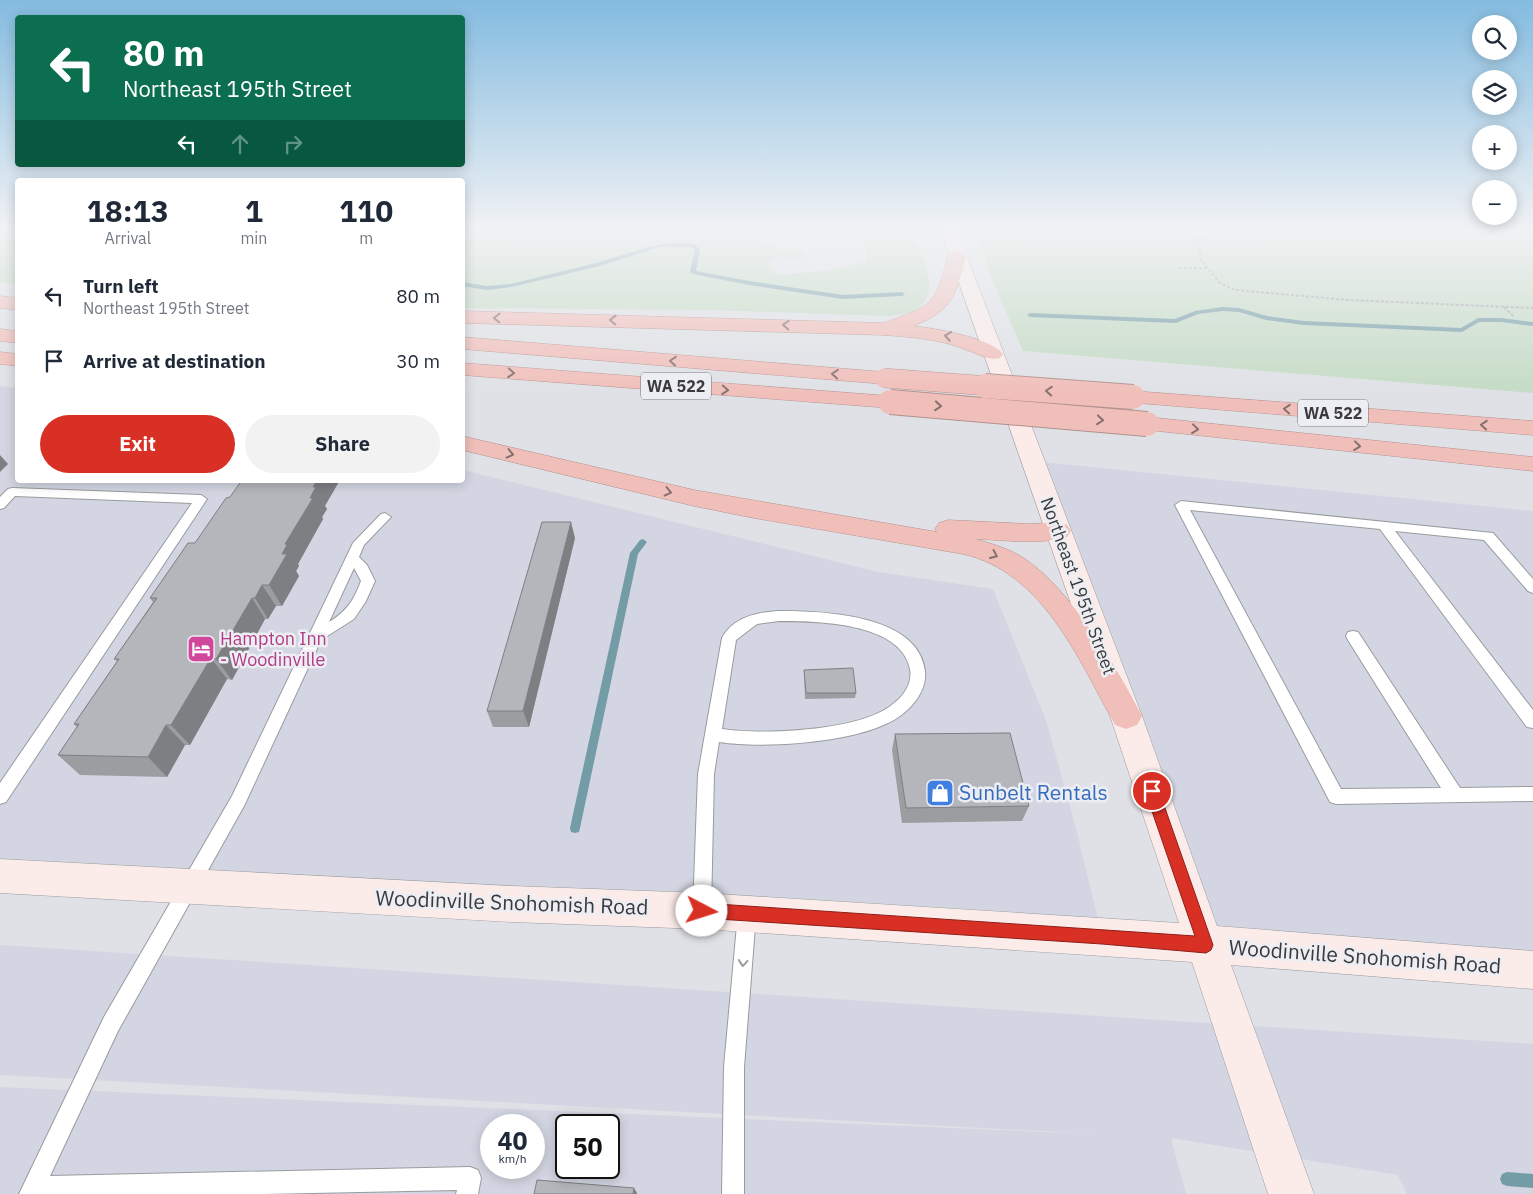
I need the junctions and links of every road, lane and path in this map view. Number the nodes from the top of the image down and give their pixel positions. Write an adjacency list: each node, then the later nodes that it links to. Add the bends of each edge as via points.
1 (950, 284): 12 (highway, via 938,306 920,317)
2 (967, 284): 16 (main road, Northeast 195th Street)
3 (1222, 284): 8 (path, via 1255,293)
4 (0, 294): 5 (highway)
5 (15, 294)
6 (0, 302): 7 (highway)
7 (15, 304)
8 (1503, 306): 9 (path); 10 (path)
9 (1533, 308)
10 (1513, 316)
11 (465, 317): 12 (highway, one-way to 11, via 748,323)
12 (882, 330): 16 (highway, one-way to 12, via 970,342 948,336)
13 (0, 336): 14 (highway)
14 (15, 337)
15 (465, 343): 20 (highway, WA 522, one-way to 15, bridge)
16 (993, 354): 27 (main road, Northeast 195th Street)
17 (0, 358): 18 (highway)
18 (15, 360)
19 (465, 369): 22 (highway, WA 522, one-way to 22, bridge, via 1147,424)
20 (1533, 428)
21 (465, 445): 25 (highway, one-way to 25, via 694,498)
22 (1533, 464)
23 (0, 505): 37 (lane, via 12,492 201,500)
24 (385, 517): 28 (lane, via 359,542)
25 (810, 518): 27 (highway, via 927,528); 32 (highway, one-way to 32, via 978,548 1017,566 1055,603)
26 (1384, 526): 29 (lane, via 1488,536); 33 (lane); 36 (lane, via 1181,505 1336,797)
27 (1058, 531): 32 (main road, Northeast 195th Street)
28 (352, 558): 30 (lane); 30 (lane, via 368,580 361,602 342,622)
29 (1533, 588)
30 (316, 636): 39 (lane, via 238,801)
31 (1353, 636): 36 (lane)
32 (1126, 716): 42 (main road, Northeast 195th Street)
33 (1533, 722)
34 (713, 734): 34 (lane, via 729,638 738,628 755,619 786,615 863,623 882,630 914,658 919,673 916,689 891,714 862,726 804,735 748,738); 40 (lane, via 706,774)
35 (1533, 794): 36 (lane)
36 (1455, 795)
37 (0, 797)
38 (0, 876): 39 (main road, Woodinville Snohomish Road)
39 (188, 888): 40 (main road, Woodinville Snohomish Road); 44 (lane, via 110,1024)
40 (702, 911): 41 (main road, Woodinville Snohomish Road)
41 (747, 914): 42 (main road, Woodinville Snohomish Road); 46 (lane, one-way to 46, via 734,1067)
42 (1206, 945): 43 (main road, Woodinville Snohomish Road); 47 (main road, Northeast 195th Street)
43 (1533, 970)
44 (32, 1191): 45 (lane, via 470,1178)
45 (467, 1194)
46 (733, 1194)
47 (1291, 1194)

